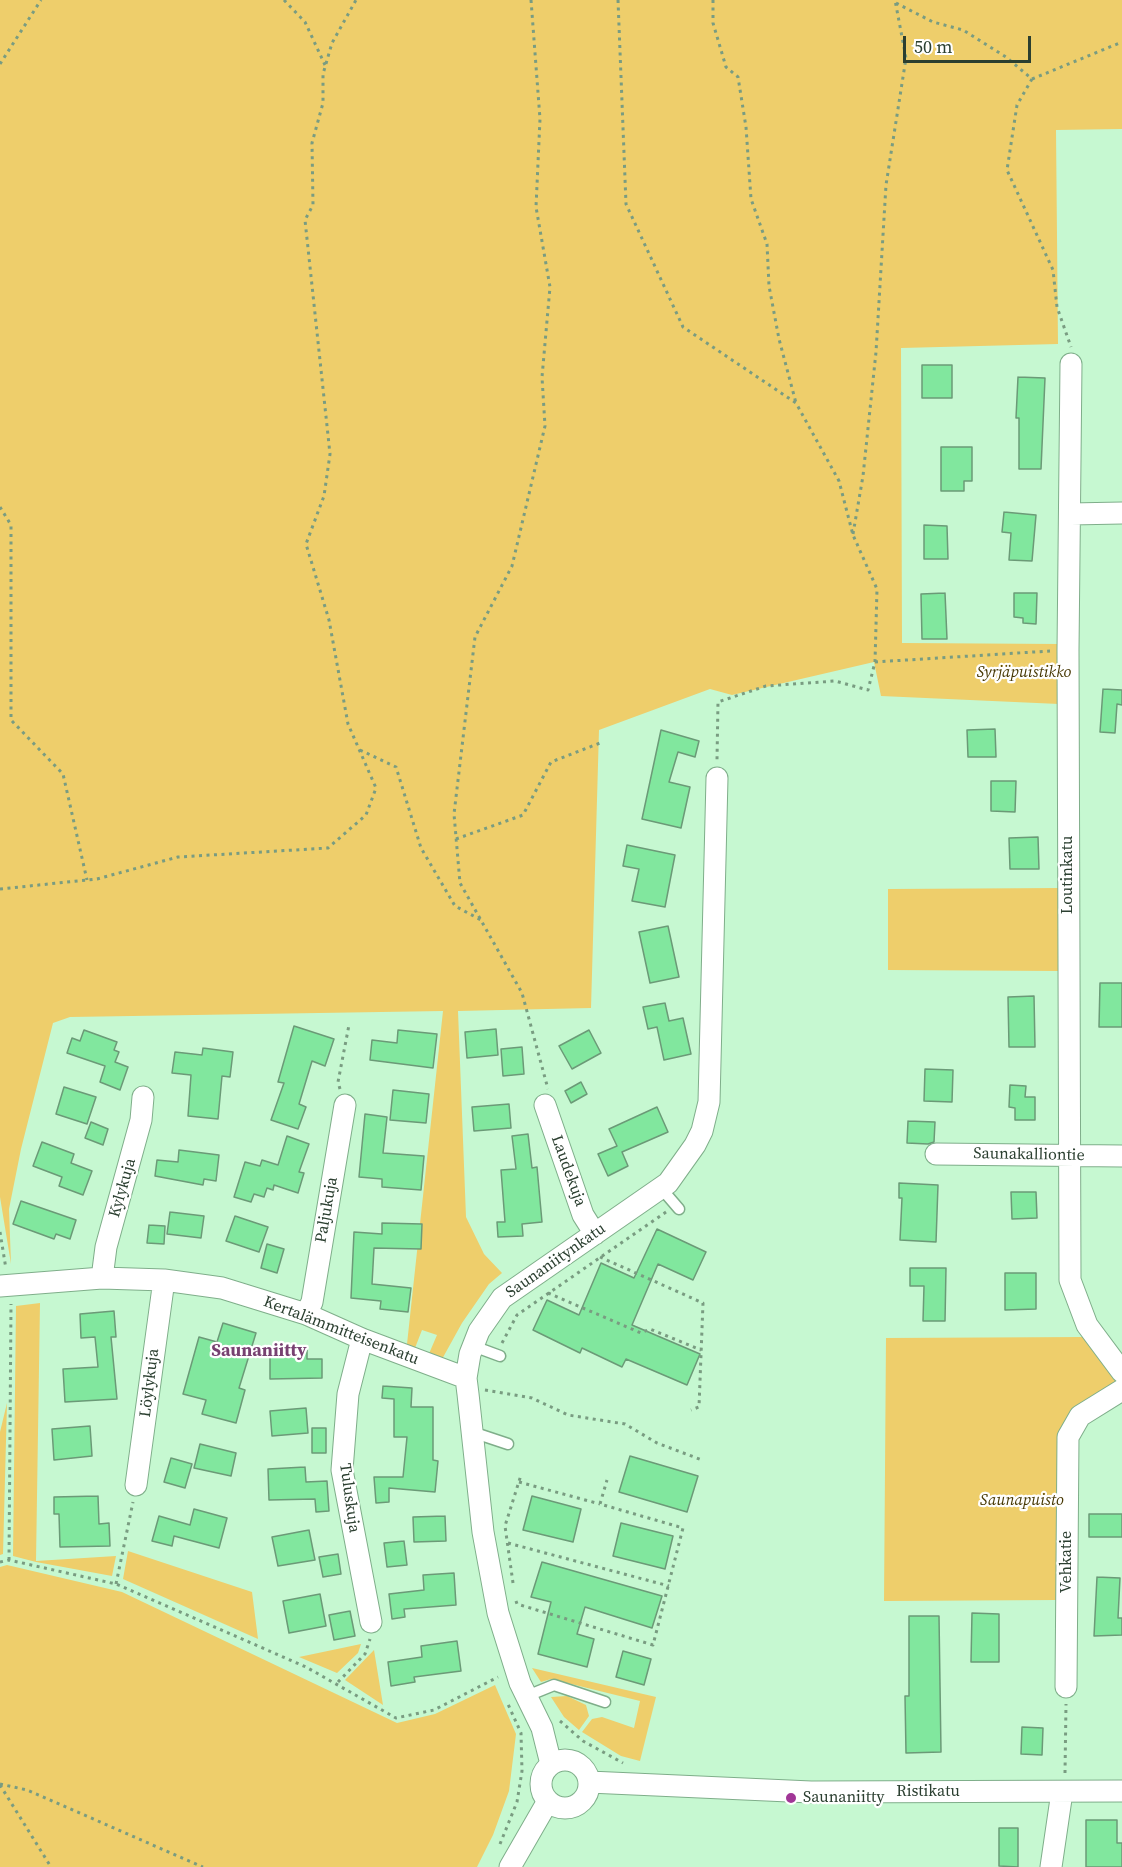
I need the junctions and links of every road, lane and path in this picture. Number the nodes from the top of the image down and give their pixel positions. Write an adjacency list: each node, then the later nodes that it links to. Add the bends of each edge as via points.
1 (41, 0): 9 (path)
2 (284, 0): 10 (path, via 305,22)
3 (356, 0): 10 (path, via 332,43)
4 (531, 0): 23 (path, via 540,118 536,207 550,287 542,377 545,426 512,566 475,637 454,814)
5 (618, 0): 13 (path, via 626,204 683,327)
6 (713, 0): 13 (path, via 713,23 726,68 738,77 751,199 767,244 779,339)
7 (894, 1): 11 (path, via 933,22 963,30); 17 (path, via 906,58 886,185 876,352)
8 (1122, 42): 11 (path)
9 (0, 64)
10 (325, 65): 21 (path, via 323,103 312,143 313,205 305,220 330,454 324,496 306,544 329,620 348,723)
11 (1032, 79): 12 (path, via 1017,105 1007,170 1053,270 1057,307 1071,344)
12 (1071, 364): 16 (street, Loutinkatu)
13 (796, 403): 17 (path, via 839,481)
14 (0, 507): 24 (path, via 11,525 11,720 63,774)
15 (1122, 513): 16 (street)
16 (1071, 514): 18 (street, Loutinkatu)
17 (853, 535): 19 (path, via 877,589)
18 (1068, 650): 19 (path); 32 (street, Loutinkatu)
19 (875, 662): 22 (path, via 868,690 835,681 766,686 718,702)
20 (600, 744): 23 (path, via 551,762 523,815)
21 (359, 749): 24 (path, via 376,788 366,815 328,848 178,857); 26 (path, via 396,767 421,848 455,906)
22 (717, 778): 34 (street, Saunaniitynkatu, via 709,1102 695,1145)
23 (456, 839): 26 (path, via 460,883)
24 (87, 880): 25 (path)
25 (0, 889)
26 (482, 921): 30 (path, via 522,993 549,1084)
27 (350, 1026): 29 (path, via 338,1082)
28 (143, 1097): 39 (street, Kylykuja, via 141,1120 106,1247)
29 (345, 1105): 43 (street, Paljukuja, via 312,1302)
30 (545, 1105): 37 (street, Laudekuja, via 584,1215)
31 (936, 1154): 32 (street, Saunakalliontie)
32 (1068, 1155): 33 (street, Saunakalliontie); 48 (street, Loutinkatu, via 1070,1280 1087,1325)
33 (1122, 1156)
34 (661, 1188): 35 (lane); 37 (street, Saunaniitynkatu)
35 (677, 1207): 38 (path)
36 (0, 1232): 41 (path)
37 (595, 1234): 45 (street, Saunaniitynkatu, via 502,1298)
38 (600, 1257): 42 (path); 46 (path, via 703,1303)
39 (102, 1278): 40 (street, Kertalämmitteisenkatu); 41 (street, Kertalämmitteisenkatu)
40 (164, 1280): 43 (street, Kertalämmitteisenkatu, via 222,1288); 58 (street, Löylykuja)
41 (6, 1290): 61 (path)
42 (548, 1293): 46 (path, via 641,1333 650,1329); 47 (path, via 517,1315)
43 (306, 1314): 44 (street, Kertalämmitteisenkatu)
44 (362, 1339): 49 (street, Kertalämmitteisenkatu); 67 (street, Tuluskuja, via 348,1394 342,1470)
45 (473, 1346): 47 (lane); 49 (street, Saunaniitynkatu)
46 (701, 1350): 51 (path, via 699,1407)
47 (498, 1355)
48 (1122, 1372)
49 (467, 1386): 52 (street, Saunaniitynkatu); 54 (path, via 532,1398 568,1415 625,1424 657,1443)
50 (1122, 1390): 70 (street, Vehkatie, via 1080,1416 1068,1437)
51 (691, 1410)
52 (472, 1432): 53 (lane); 71 (street, Saunaniitynkatu, via 483,1532 498,1613)
53 (508, 1444)
54 (702, 1460)
55 (521, 1476): 57 (path)
56 (607, 1480): 59 (path)
57 (519, 1482): 59 (path); 60 (path, via 505,1526)
58 (136, 1485): 63 (path)
59 (600, 1504): 65 (path, via 684,1528)
60 (507, 1542): 64 (path); 65 (path)
61 (9, 1560): 62 (path); 63 (path)
62 (0, 1562)
63 (116, 1584): 69 (path)
64 (514, 1584)
65 (669, 1586): 66 (path, via 653,1645 517,1604)
66 (515, 1594)
67 (371, 1622): 69 (path, via 365,1654)
68 (496, 1667): 69 (path, via 498,1677 434,1710 396,1718)
69 (338, 1682)
70 (1066, 1687): 79 (path)
71 (527, 1696): 73 (lane, via 554,1685); 74 (street, Saunaniitynkatu)
72 (506, 1699): 75 (path)
73 (605, 1702)
74 (542, 1728): 75 (path); 76 (street, Saunaniitynkatu); 77 (path, via 561,1720 583,1741)
75 (521, 1733): 84 (path, via 522,1771 517,1802)
76 (552, 1764): 80 (street, via 571,1760 579,1763); 83 (street, via 541,1779)
77 (625, 1764)
78 (1074, 1775): 79 (path)
79 (1060, 1781): 80 (street, Ristikatu, via 811,1792); 82 (street, Ristikatu); 88 (street)
80 (589, 1782): 83 (street, via 586,1797 575,1806 559,1807)
81 (0, 1784): 85 (path); 86 (path, via 27,1790)
82 (1122, 1791)
83 (548, 1801): 87 (street)
84 (496, 1851)
85 (51, 1867)
86 (203, 1867)
87 (510, 1867)
88 (1051, 1867)

